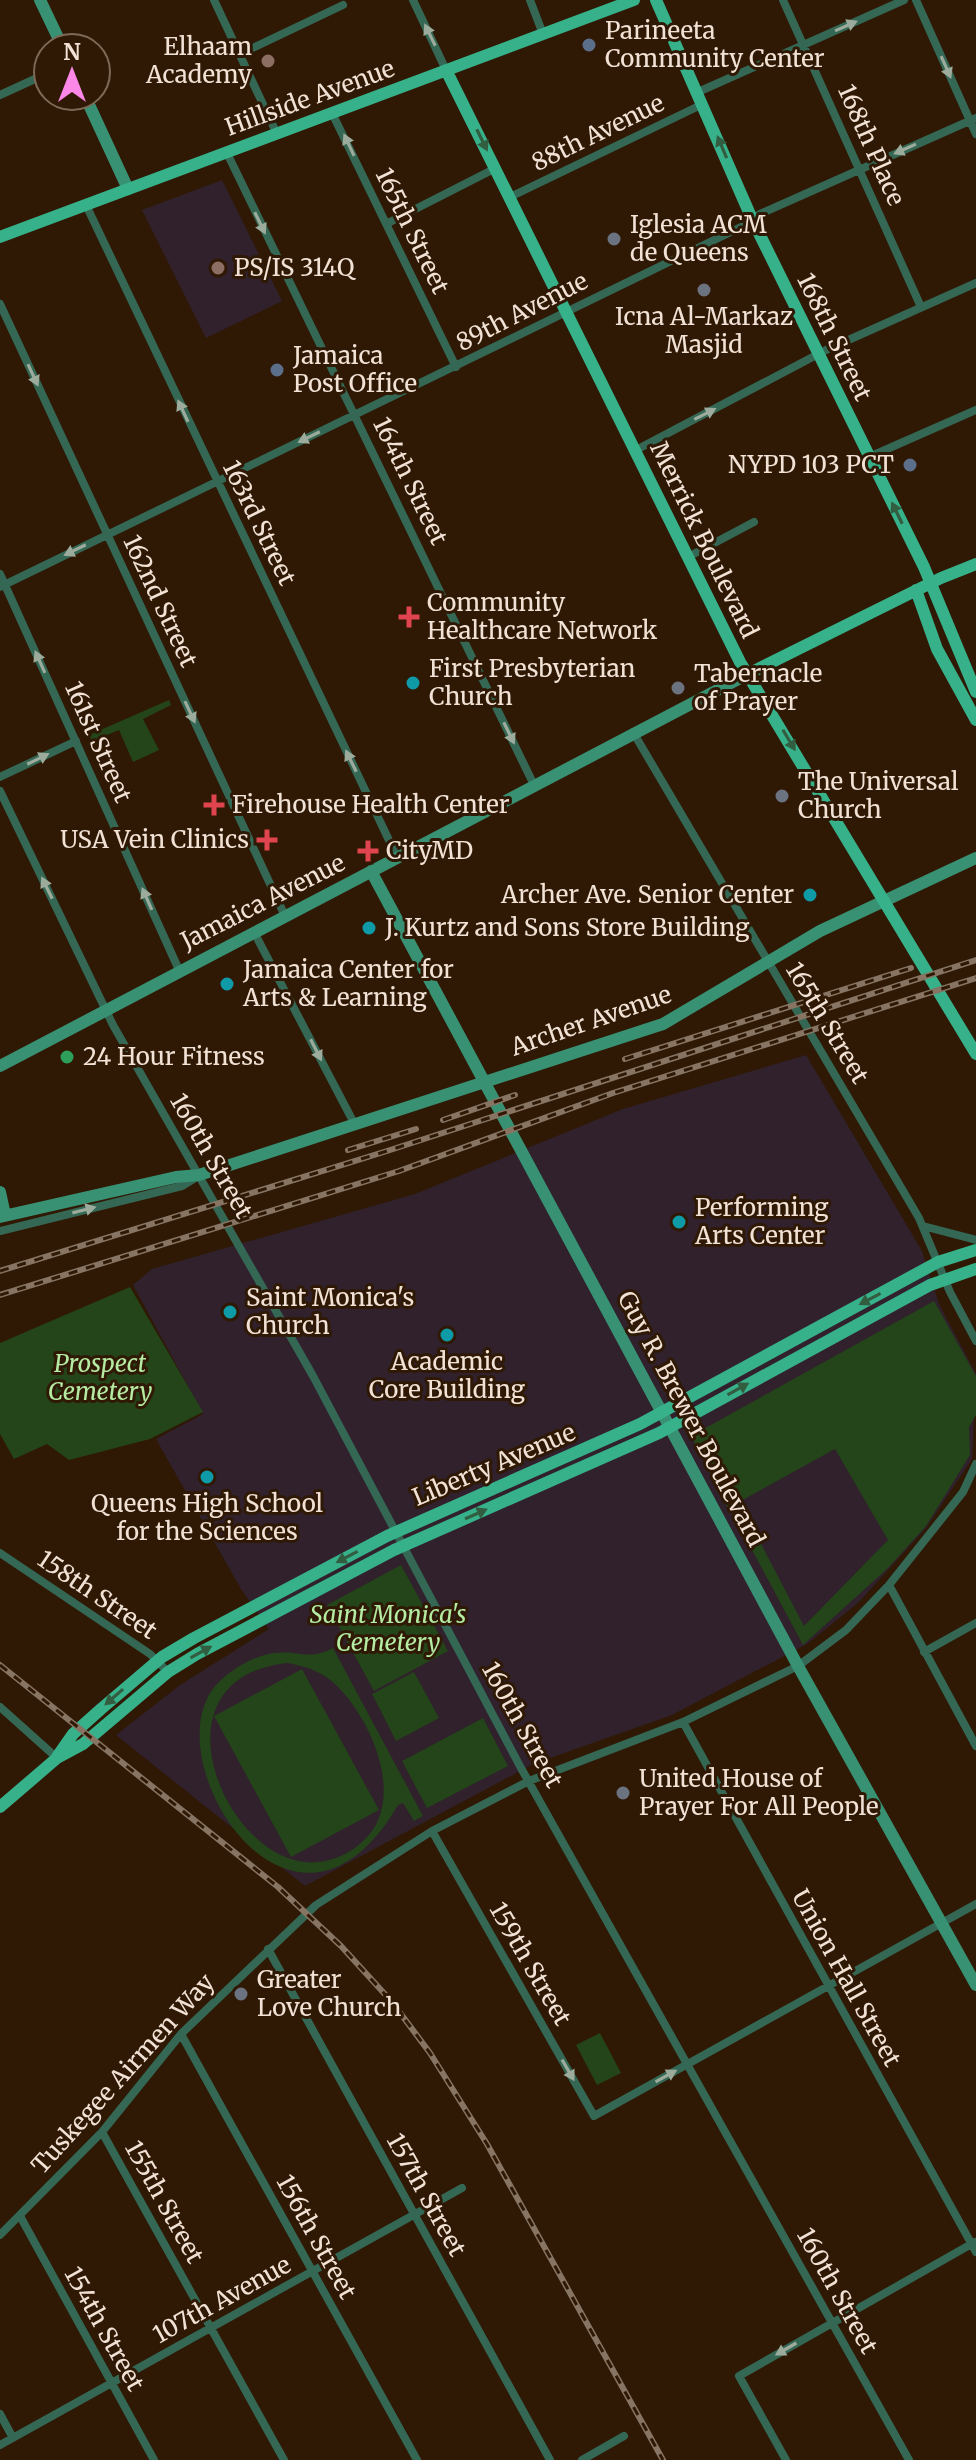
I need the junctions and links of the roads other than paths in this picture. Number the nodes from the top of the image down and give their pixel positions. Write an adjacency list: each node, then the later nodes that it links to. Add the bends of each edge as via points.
1 (40, 0): 11 (main road)
2 (214, 0): 14 (street)
3 (413, 0): 15 (street, one-way to 3)
4 (530, 0): 12 (street)
5 (634, 0): 12 (main road, Hillside Avenue)
6 (656, 0): 18 (main road, 168th Street)
7 (783, 0): 13 (street, 168th Place)
8 (904, 0): 13 (street, 88th Avenue, one-way to 8)
9 (916, 0): 21 (street, one-way to 21)
10 (343, 5): 14 (street)
11 (55, 32)
12 (543, 34): 15 (main road, Hillside Avenue)
13 (804, 45): 18 (street, 88th Avenue); 26 (street, 168th Place)
14 (240, 54): 22 (street)
15 (446, 70): 20 (main road, Hillside Avenue); 25 (main road, Merrick Boulevard, one-way to 25)
16 (32, 80): 17 (street)
17 (0, 95)
18 (701, 98): 28 (street, 88th Avenue); 30 (main road, 168th Street, one-way to 18)
19 (92, 112): 27 (main road)
20 (332, 113): 22 (main road, Hillside Avenue); 31 (street, 165th Street, one-way to 20)
21 (973, 119): 23 (street); 26 (street, 89th Avenue, one-way to 26)
22 (277, 134): 24 (main road, Hillside Avenue)
23 (976, 134)
24 (227, 153): 27 (main road, Hillside Avenue); 40 (street, 164th Street, one-way to 40)
25 (496, 168): 28 (main road, Merrick Boulevard); 31 (street, 88th Avenue)
26 (860, 169): 30 (street, 89th Avenue); 35 (street, 168th Place)
27 (128, 189): 29 (main road, Hillside Avenue)
28 (510, 197): 36 (main road, Merrick Boulevard)
29 (86, 205): 32 (main road, Hillside Avenue); 43 (street, 163rd Street, one-way to 29)
30 (752, 219): 36 (street, 89th Avenue); 37 (main road, 168th Street)
31 (386, 224): 38 (street, 165th Street)
32 (0, 237)
33 (976, 283): 35 (street)
34 (0, 304): 45 (street, 162nd Street, one-way to 45)
35 (921, 307): 37 (street)
36 (567, 312): 38 (street, 89th Avenue); 41 (main road, Merrick Boulevard)
37 (818, 355): 41 (street, one-way to 37); 42 (main road, 168th Street)
38 (456, 367): 40 (street, 89th Avenue)
39 (976, 410): 42 (street)
40 (354, 415): 43 (street, 89th Avenue, one-way to 43); 58 (street, 164th Street, one-way to 58)
41 (636, 450): 46 (main road, Merrick Boulevard)
42 (869, 457): 49 (main road, 168th Street, one-way to 42)
43 (217, 481): 45 (street, 89th Avenue); 60 (street, 163rd Street, one-way to 43)
44 (754, 522): 46 (street)
45 (107, 535): 50 (street, 89th Avenue, one-way to 50); 64 (street, 162nd Street, one-way to 64)
46 (688, 557): 52 (main road, Merrick Boulevard)
47 (976, 564): 49 (main road, Jamaica Avenue)
48 (0, 574): 50 (street, 161st Street)
49 (930, 583): 51 (main road, Jamaica Avenue); 53 (main road, 168th Street)
50 (2, 586): 56 (street, 161st Street, one-way to 50)
51 (916, 590): 52 (main road, Jamaica Avenue); 54 (main road, via 943,661)
52 (748, 674): 55 (main road, Jamaica Avenue); 63 (main road, Merrick Boulevard, one-way to 63)
53 (976, 692)
54 (976, 720)
55 (633, 732): 58 (main road, Jamaica Avenue); 66 (street, 165th Street)
56 (76, 741): 57 (street, one-way to 56); 67 (street, 161st Street, one-way to 56)
57 (0, 777)
58 (534, 785): 60 (main road, Jamaica Avenue)
59 (0, 791): 68 (street, 160th Street, one-way to 59)
60 (397, 857): 62 (main road, Jamaica Avenue)
61 (976, 858): 63 (main road, Archer Avenue)
62 (371, 871): 64 (main road, Jamaica Avenue); 71 (main road, Guy R. Brewer Boulevard)
63 (885, 900): 66 (main road, Archer Avenue); 69 (main road, Merrick Boulevard)
64 (285, 916): 65 (main road, Jamaica Avenue)
65 (254, 932): 67 (main road, Jamaica Avenue); 72 (street, one-way to 72)
66 (767, 963): 71 (main road, Archer Avenue, via 663,1024); 76 (street, 165th Street)
67 (179, 970): 68 (main road, Jamaica Avenue)
68 (105, 1009): 70 (main road, Jamaica Avenue); 73 (street, 160th Street)
69 (976, 1054)
70 (0, 1066)
71 (485, 1083): 72 (main road, Archer Avenue); 83 (main road, Guy R. Brewer Boulevard)
72 (355, 1125): 73 (main road, Archer Avenue)
73 (199, 1175): 75 (main road, Archer Avenue); 86 (street, 160th Street)
74 (0, 1192): 75 (main road)
75 (3, 1223)
76 (923, 1226): 77 (street); 79 (street, 165th Street)
77 (976, 1240)
78 (976, 1250): 79 (main road, Liberty Avenue)
79 (938, 1262): 81 (street, 165th Street); 83 (main road, Liberty Avenue, one-way to 83)
80 (976, 1269): 81 (main road, Liberty Avenue)
81 (945, 1278): 82 (street, 165th Street); 84 (main road, Liberty Avenue, one-way to 81)
82 (976, 1341)
83 (662, 1412): 84 (main road, Guy R. Brewer Boulevard); 86 (main road, Liberty Avenue)
84 (670, 1427): 87 (main road, Liberty Avenue, one-way to 84); 93 (main road, Guy R. Brewer Boulevard)
85 (976, 1464): 89 (street, Tuskegee Airmen Way, via 963,1492)
86 (396, 1532): 87 (street, 160th Street); 92 (main road, Liberty Avenue, one-way to 92)
87 (405, 1545): 94 (main road, Liberty Avenue, one-way to 87); 99 (street, 160th Street)
88 (0, 1553): 92 (street, 158th Street)
89 (889, 1585): 91 (street); 93 (street, Tuskegee Airmen Way, via 846,1630)
90 (976, 1623): 91 (street)
91 (924, 1652): 97 (street)
92 (158, 1661): 94 (street, 158th Street); 98 (main road, Liberty Avenue, one-way to 98, via 73,1734)
93 (798, 1666): 96 (street, Tuskegee Airmen Way); 103 (main road, Guy R. Brewer Boulevard)
94 (168, 1672): 98 (main road, Liberty Avenue, via 83,1744)
95 (0, 1707): 98 (street)
96 (683, 1722): 99 (street, Tuskegee Airmen Way); 106 (street, Union Hall Street)
97 (976, 1746)
98 (57, 1758): 100 (main road, Liberty Avenue)
99 (529, 1781): 101 (street, Tuskegee Airmen Way); 108 (street, 160th Street)
100 (0, 1807)
101 (432, 1831): 104 (street, Tuskegee Airmen Way, via 316,1905); 108 (street, 159th Street, one-way to 108, via 594,2116)
102 (976, 1904): 103 (street)
103 (942, 1923): 105 (main road, Guy R. Brewer Boulevard); 106 (street)
104 (268, 1949): 107 (street, Tuskegee Airmen Way); 112 (street, 157th Street)
105 (976, 1985)
106 (828, 1987): 108 (street); 114 (street, Union Hall Street)
107 (181, 2034): 109 (street, Tuskegee Airmen Way); 115 (street, 156th Street)
108 (689, 2064): 116 (street, 160th Street)
109 (102, 2132): 111 (street, Tuskegee Airmen Way); 117 (street, 155th Street)
110 (462, 2188): 112 (street, 107th Avenue)
111 (20, 2216): 113 (street, Tuskegee Airmen Way); 118 (street, 154th Street)
112 (414, 2216): 115 (street, 107th Avenue); 126 (street, 157th Street)
113 (0, 2235)
114 (974, 2246): 116 (street)
115 (313, 2273): 117 (street, 107th Avenue); 125 (street, 156th Street)
116 (832, 2322): 128 (street, one-way to 128, via 739,2376); 129 (street, 160th Street)
117 (211, 2329): 118 (street, 107th Avenue); 124 (street, 155th Street)
118 (112, 2385): 121 (street, 107th Avenue); 123 (street, 154th Street)
119 (0, 2414): 121 (street)
120 (624, 2436): 127 (street)
121 (13, 2438): 122 (street, 107th Avenue)
122 (0, 2445)
123 (153, 2460)
124 (284, 2460)
125 (417, 2460)
126 (550, 2460)
127 (582, 2460)
128 (786, 2460)
129 (909, 2460)

